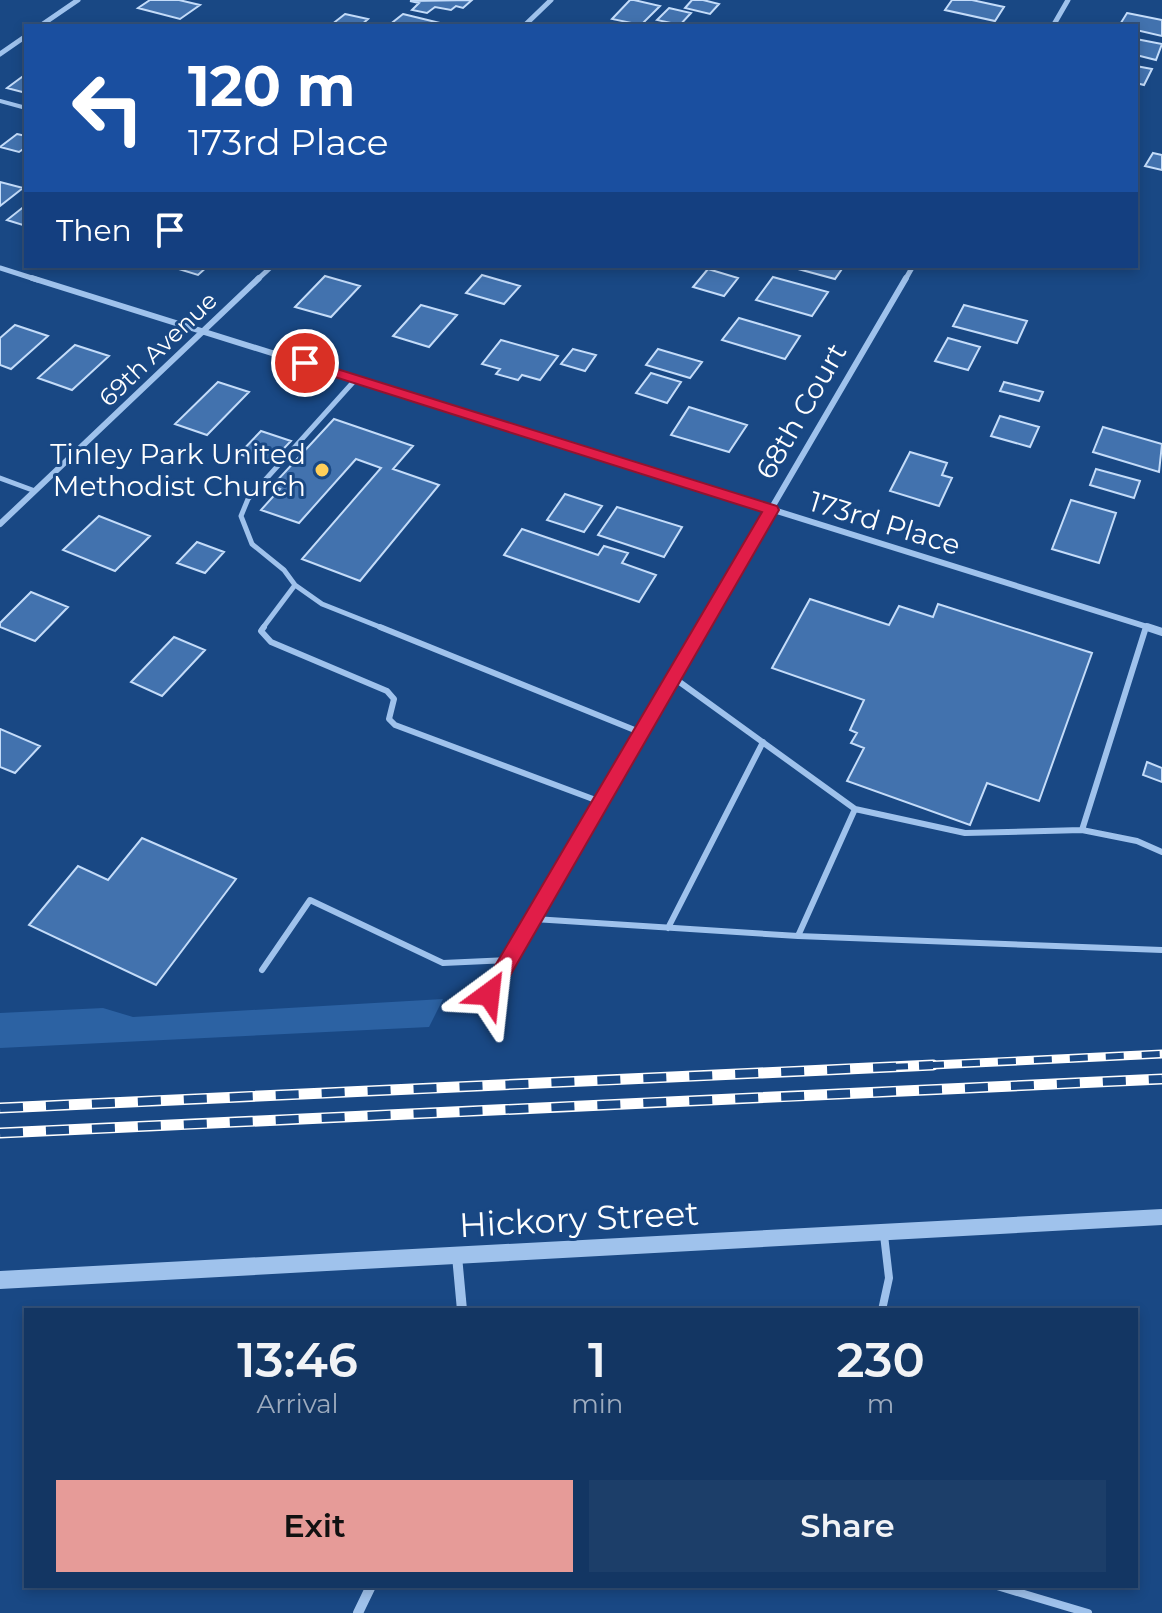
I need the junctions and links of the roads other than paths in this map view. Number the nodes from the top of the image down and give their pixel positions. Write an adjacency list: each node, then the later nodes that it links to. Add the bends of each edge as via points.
1 (78, 0): 4 (street)
2 (551, 0): 5 (street)
3 (1068, 0): 6 (street)
4 (43, 24)
5 (526, 24)
6 (1054, 24)
7 (24, 37): 8 (street)
8 (0, 54)
9 (0, 101): 10 (lane)
10 (24, 107)
11 (0, 268): 14 (street, 173rd Place)
12 (270, 268): 14 (street, 69th Avenue)
13 (912, 268): 18 (street, 68th Court)
14 (203, 332): 15 (street, 173rd Place); 17 (street, 69th Avenue)
15 (356, 379): 18 (street, 173rd Place); 20 (lane, via 248,499 241,516 252,544)
16 (0, 478): 17 (lane)
17 (35, 491): 19 (street, 69th Avenue)
18 (771, 510): 21 (street, 173rd Place); 23 (street, 68th Court)
19 (0, 524)
20 (295, 585): 24 (lane, via 322,604); 26 (lane, via 261,631 271,642 387,691 394,699 389,719 395,725)
21 (1146, 627): 22 (street, 173rd Place); 28 (lane)
22 (1162, 632)
23 (674, 678): 24 (street, 68th Court); 25 (lane)
24 (642, 733): 26 (street, 68th Court)
25 (763, 742): 27 (lane); 31 (lane)
26 (601, 802): 30 (street, 68th Court)
27 (855, 809): 28 (lane, via 965,833); 32 (lane)
28 (1082, 830): 29 (lane)
29 (1162, 852)
30 (534, 919): 31 (lane); 34 (street, 68th Court)
31 (668, 928): 32 (lane)
32 (798, 936): 33 (lane)
33 (1162, 950)
34 (509, 960): 35 (lane, via 443,963 310,900); 36 (street, 68th Court)
35 (262, 970)
36 (489, 994)
37 (1162, 1217): 38 (street, Hickory Street)
38 (884, 1233): 39 (street, Hickory Street); 42 (lane, via 889,1278)
39 (457, 1256): 40 (street, Hickory Street); 41 (street)
40 (0, 1280)
41 (462, 1308)
42 (882, 1308)
43 (370, 1588): 45 (street)
44 (1004, 1588): 46 (lane)
45 (358, 1613)
46 (1088, 1613)

